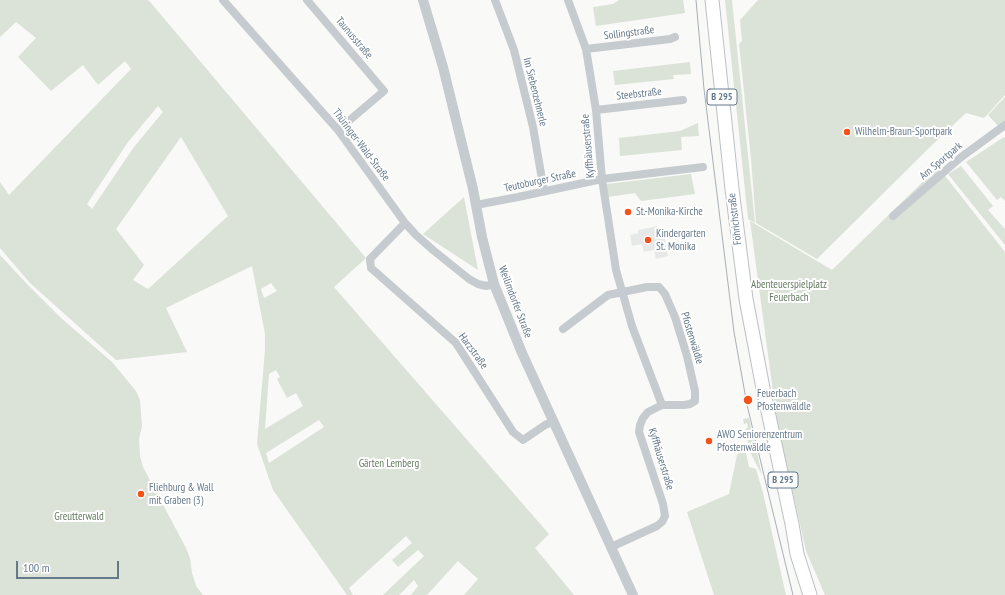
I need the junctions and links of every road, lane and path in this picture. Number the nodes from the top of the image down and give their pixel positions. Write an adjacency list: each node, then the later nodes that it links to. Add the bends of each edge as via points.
1 (223, 0): 13 (street, Thüringer-Wald-Straße)
2 (307, 0): 13 (street, Taunusstraße, via 384,91)
3 (423, 0): 17 (street, Weilimdorfer Straße, via 443,67)
4 (495, 0): 16 (street, Im Siebenzehnerle, via 514,50 533,127)
5 (568, 0): 9 (street, Kyffhäuserstraße)
6 (708, 0): 7 (main road, Föhrichstraße)
7 (712, 6): 25 (main road, Föhrichstraße / B 295, via 746,299)
8 (675, 37): 9 (street, Sollingstraße)
9 (586, 49): 11 (street, Kyffhäuserstraße)
10 (683, 100): 11 (street, Steebstraße)
11 (596, 110): 15 (street, Kyffhäuserstraße)
12 (1005, 125): 18 (street, Am Sportpark, via 960,158)
13 (338, 130): 19 (street, Thüringer-Wald-Straße)
14 (703, 167): 15 (street, Teutoburger Straße)
15 (602, 179): 16 (street, Teutoburger Straße); 21 (street, Kyffhäuserstraße, via 616,270)
16 (544, 191): 17 (street, Teutoburger Straße)
17 (476, 205): 20 (street, Weilimdorfer Straße)
18 (894, 216)
19 (405, 223): 20 (street, Thüringer-Wald-Straße, via 469,279 486,286); 24 (street, Harzstraße, via 370,259 372,268 456,343 513,432 523,440)
20 (494, 284): 24 (street, Weilimdorfer Straße, via 522,353)
21 (623, 292): 22 (street, via 608,296); 23 (street, Kyffhäuserstraße, via 632,326); 23 (street, Pfostenwäldle, via 659,287 675,317 696,396 695,401 690,404)
22 (563, 329)
23 (662, 405): 26 (street, Kyffhäuserstraße, via 648,412 643,418 639,432 665,516 657,526)
24 (554, 421): 26 (street, Weilimdorfer Straße)
25 (792, 524): 28 (main road, B 295, via 797,554); 29 (main road, B 295)
26 (611, 546): 27 (street, Weilimdorfer Straße)
27 (633, 595)
28 (810, 595)
29 (818, 595)

